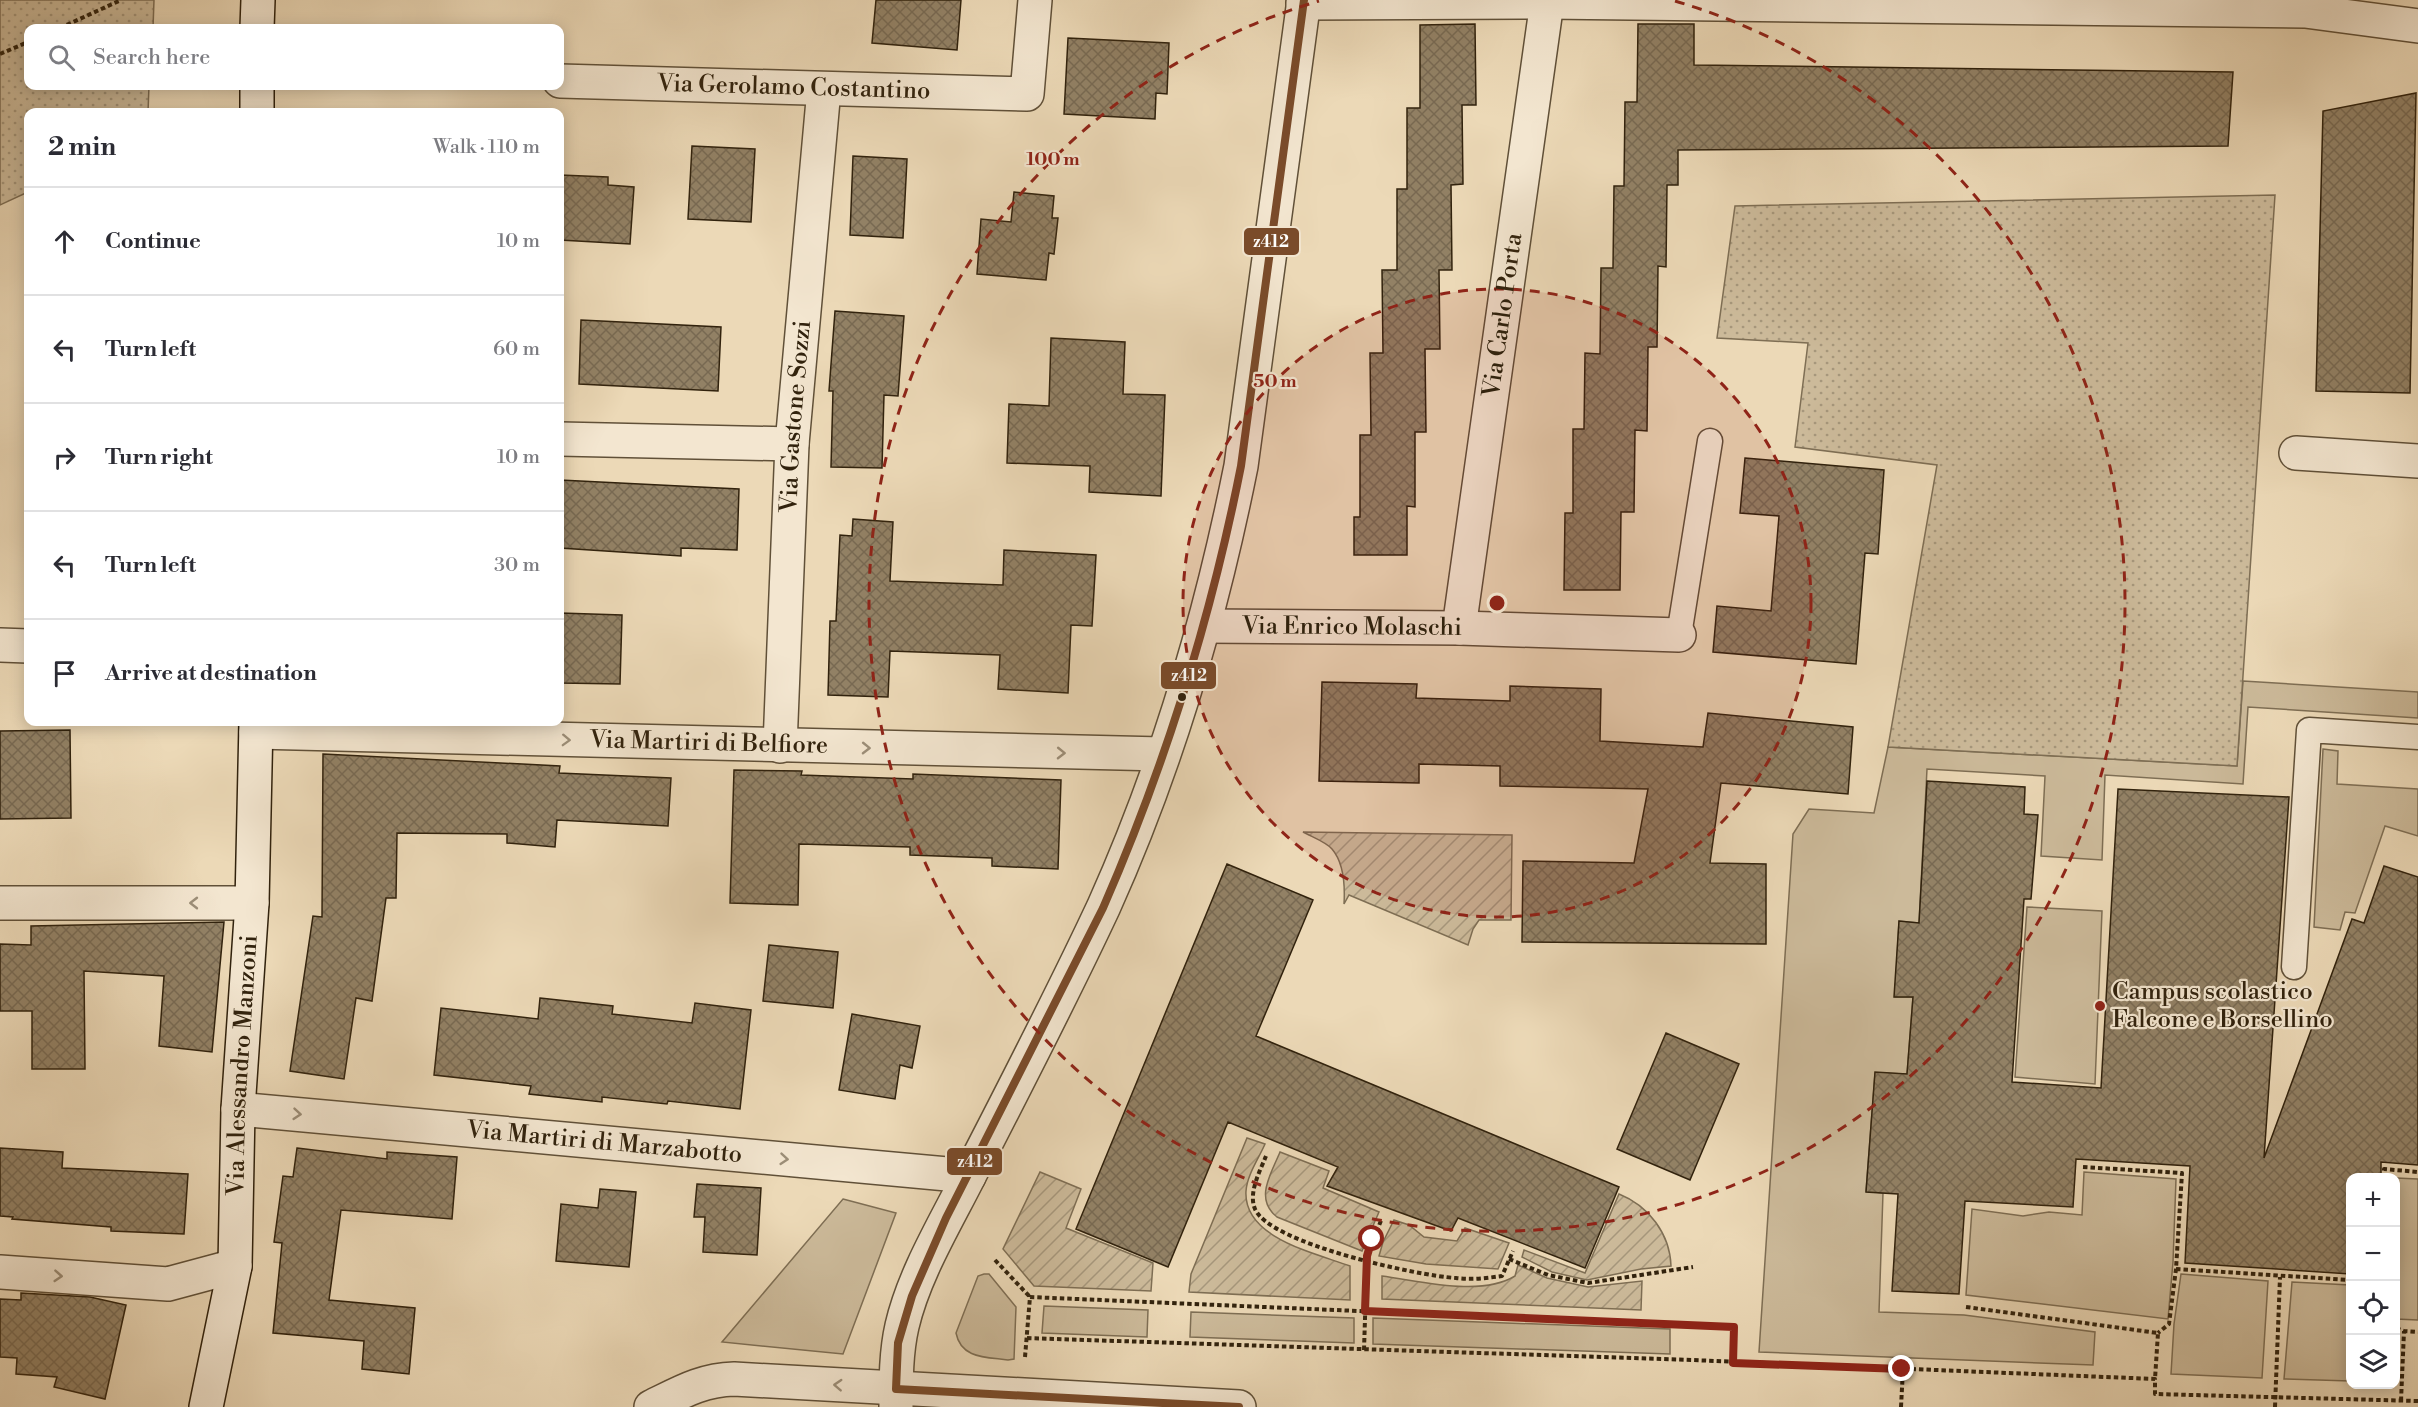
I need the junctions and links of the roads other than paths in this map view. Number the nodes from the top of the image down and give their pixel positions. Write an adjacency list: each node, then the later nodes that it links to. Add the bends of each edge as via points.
1 (258, 0): 5 (street)
2 (1035, 0): 8 (street, Via Gerolamo Costantino, via 1027,94)
3 (1303, 2): 4 (street); 16 (street, via 1241,466)
4 (1547, 2): 6 (street, via 2305,11); 17 (street, Via Carlo Porta)
5 (257, 24)
6 (2418, 26)
7 (564, 81): 8 (street, Via Gerolamo Costantino)
8 (824, 89): 13 (street, Via Gastone Sozzi)
9 (257, 90): 10 (street)
10 (256, 108)
11 (564, 439): 13 (street)
12 (1710, 441): 18 (lane)
13 (792, 444): 23 (street, Via Gastone Sozzi)
14 (2296, 453): 15 (street)
15 (2418, 461)
16 (1204, 626): 17 (street, Via Enrico Molaschi); 24 (street)
17 (1459, 628): 18 (street, Via Enrico Molaschi)
18 (1679, 635)
19 (0, 645): 20 (street)
20 (24, 646)
21 (256, 727): 23 (street, Via Martiri di Belfiore, one-way to 23); 26 (street, Via Alessandro Manzoni)
22 (2418, 737): 27 (lane, via 2309,730)
23 (780, 746): 24 (street, Via Martiri di Belfiore, one-way to 24)
24 (1162, 754): 29 (street, via 1119,871)
25 (0, 903): 26 (street, one-way to 25)
26 (252, 903): 28 (street, Via Alessandro Manzoni)
27 (2294, 967)
28 (238, 1109): 29 (street, Via Martiri di Marzabotto, one-way to 29); 30 (street, Via Alessandro Manzoni)
29 (969, 1176): 32 (street, via 907,1308 898,1343)
30 (235, 1266): 31 (street, one-way to 30, via 168,1284); 33 (street, Via Alessandro Manzoni)
31 (0, 1272)
32 (896, 1398): 34 (street, one-way to 34, via 713,1380); 35 (street, via 1021,1396)
33 (206, 1407)
34 (651, 1407)
35 (1239, 1407)

